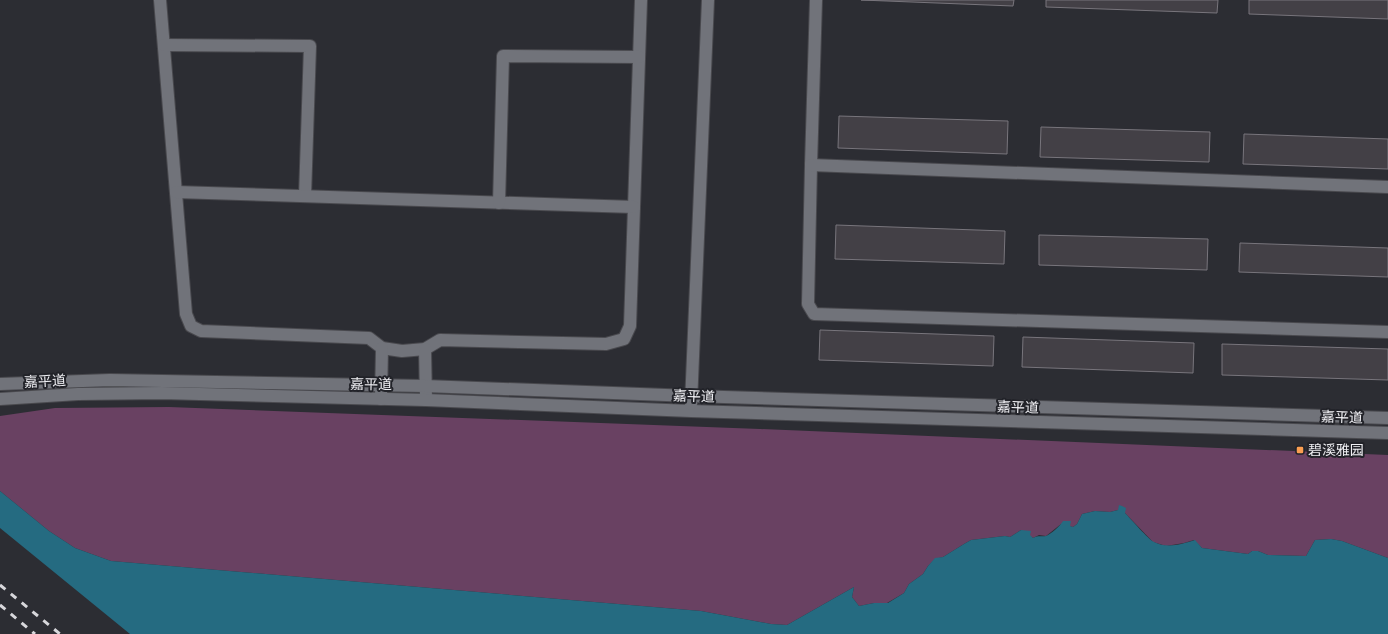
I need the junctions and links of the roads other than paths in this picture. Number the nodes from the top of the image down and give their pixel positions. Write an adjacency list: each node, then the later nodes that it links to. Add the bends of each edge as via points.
1 (160, 0): 5 (street)
2 (641, 0): 6 (street)
3 (708, 0): 19 (street)
4 (816, 0): 7 (street)
5 (164, 45): 9 (street); 10 (street, via 310,46)
6 (639, 56): 11 (street, via 503,56); 12 (street)
7 (811, 165): 8 (street); 13 (street, via 808,304 814,314)
8 (1388, 187)
9 (176, 192): 10 (street); 14 (street, via 186,314 191,326 202,331 369,338)
10 (305, 196): 11 (street)
11 (499, 202): 12 (street)
12 (634, 207): 15 (street, via 630,326 624,339 606,344 440,340)
13 (1388, 332)
14 (382, 348): 15 (street, via 402,351); 17 (street)
15 (425, 349): 18 (street)
16 (0, 384): 17 (street, 嘉平道, via 110,380)
17 (381, 385): 18 (street, 嘉平道); 21 (street)
18 (426, 386): 19 (street, 嘉平道); 22 (street)
19 (692, 396): 23 (street); 24 (street, 嘉平道)
20 (0, 399): 21 (street, 嘉平道, via 78,394 162,393)
21 (381, 399): 22 (street, 嘉平道)
22 (426, 400): 23 (street, 嘉平道)
23 (690, 411): 25 (street, 嘉平道)
24 (1388, 418)
25 (1388, 433)

